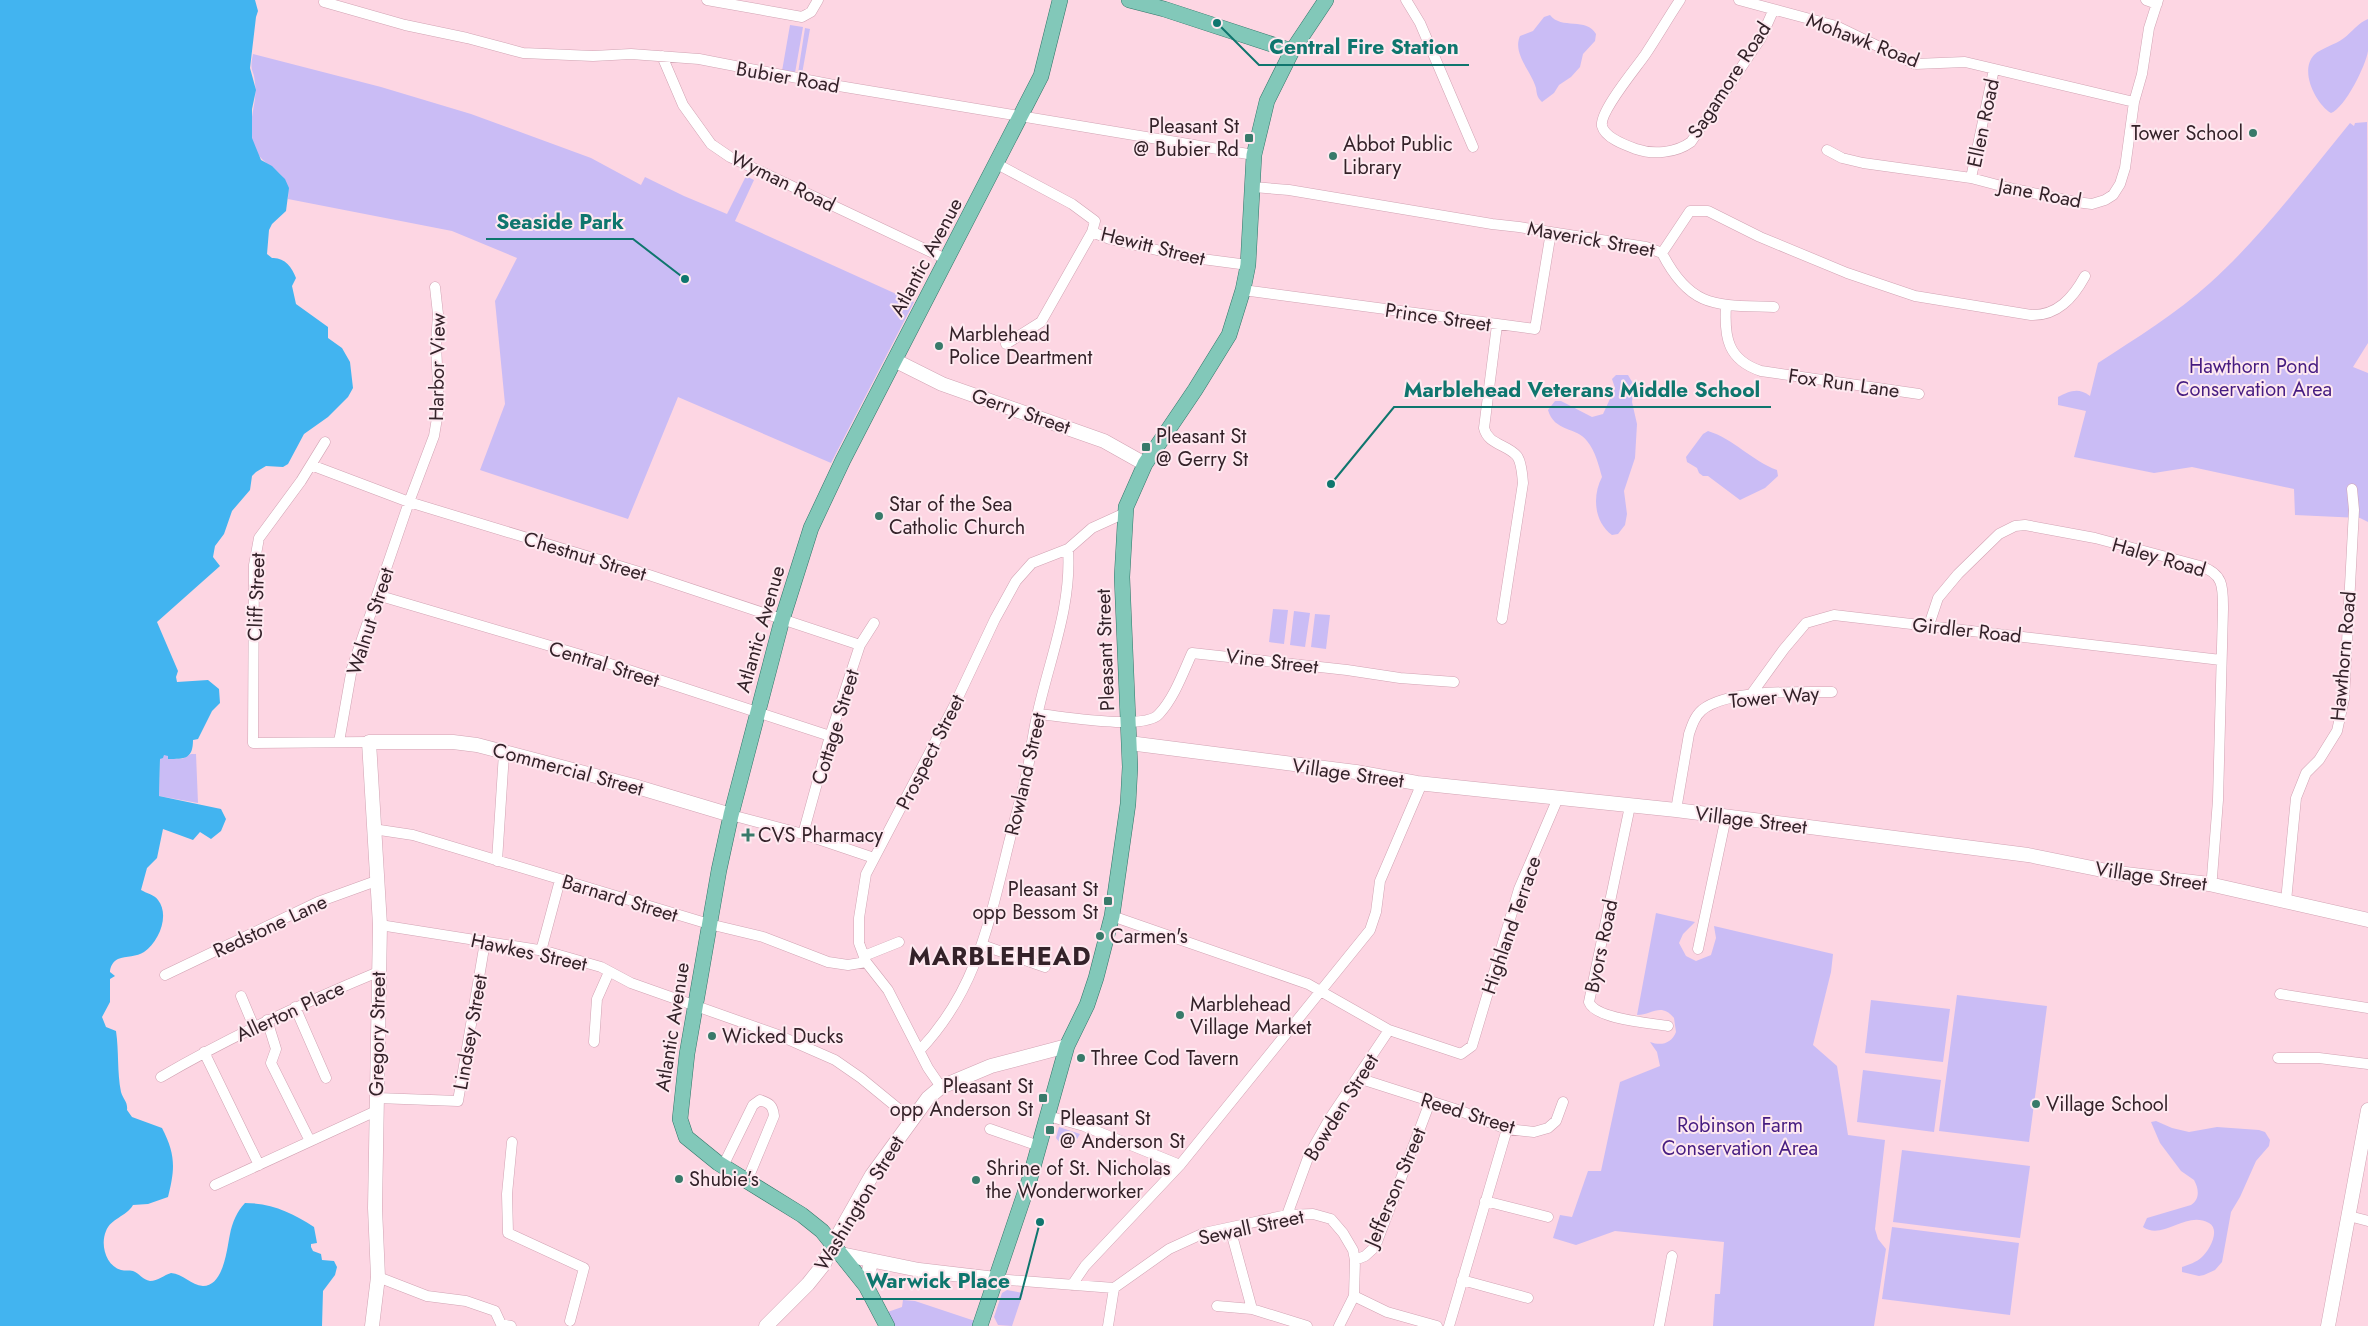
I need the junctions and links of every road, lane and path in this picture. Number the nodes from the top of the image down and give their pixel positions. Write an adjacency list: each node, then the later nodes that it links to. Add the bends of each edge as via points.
1 (707, 0): 2 (street, via 802,17 814,10)
2 (818, 0)
3 (1060, 0): 18 (main road, Atlantic Avenue, via 1042,76)
4 (1129, 0): 12 (main road)
5 (1326, 0): 14 (main road, Pleasant Street)
6 (1406, 0): 19 (street, via 1420,23)
7 (1680, 0): 13 (street, Sagamore Road, via 1622,84 1602,120 1602,128 1610,137 1642,151 1674,150 1691,142 1761,38)
8 (1739, 0): 13 (street, Mohawk Road)
9 (2146, 0): 11 (street)
10 (324, 2): 15 (street, Bubier Road, via 523,53)
11 (2157, 2): 17 (street, Jane Road)
12 (1165, 4): 14 (main road)
13 (1773, 10): 16 (street, Mohawk Road, via 1836,26 1915,64 1965,62)
14 (1292, 51): 21 (main road, Pleasant Street, via 1267,101)
15 (662, 56): 18 (street, Bubier Road); 28 (street, Wyman Road, via 684,105 711,144 730,157)
16 (1994, 69): 17 (street, Mohawk Road); 23 (street, Ellen Road)
17 (2134, 102): 23 (street, Jane Road, via 2126,168 2113,195 2105,200 2092,204 2076,202)
18 (1021, 116): 21 (street, Bubier Road); 22 (main road, Atlantic Avenue)
19 (1473, 147)
20 (1827, 150): 23 (street, Jane Road, via 1842,158 1864,163)
21 (1254, 155): 24 (main road, Pleasant Street)
22 (997, 164): 25 (street, Hewitt Street, via 1072,204 1095,221); 28 (main road, Atlantic Avenue)
23 (1971, 178)
24 (1253, 187): 26 (street, Maverick Street); 29 (main road, Pleasant Street)
25 (1092, 232): 29 (street, Hewitt Street, via 1187,257); 36 (street, via 1041,322)
26 (1551, 232): 27 (street, Maverick Street, via 1646,247); 35 (street, Prince Street, via 1535,330)
27 (1662, 253): 30 (street, Maverick Street, via 1690,211 1708,211 1760,237 1847,273 1915,296 2042,316 2069,300); 33 (street, via 1689,292)
28 (948, 260): 37 (main road, Atlantic Avenue)
29 (1248, 265): 32 (main road, Pleasant Street)
30 (2085, 276)
31 (435, 288): 43 (street, Harbor View, via 438,419)
32 (1243, 290): 35 (street, Prince Street); 40 (main road, Pleasant Street, via 1229,335)
33 (1726, 306): 34 (street); 38 (street, Fox Run Lane, via 1725,323 1731,350 1747,366 1761,371)
34 (1774, 307)
35 (1497, 325): 48 (street, via 1484,428 1486,435 1517,456 1523,483)
36 (1006, 344)
37 (896, 361): 40 (main road, Gerry Street, via 942,384 1104,441); 47 (main road, Atlantic Avenue, via 811,528)
38 (1919, 394)
39 (324, 442): 41 (street, Cliff Street)
40 (1145, 464): 44 (main road, Pleasant Street)
41 (311, 465): 43 (street, Chestnut Street); 62 (street, Cliff Street, via 259,538 254,565)
42 (2352, 489): 78 (street, Hawthorn Road, via 2354,510 2344,699 2337,731 2319,760 2306,773 2296,798)
43 (409, 502): 46 (street, Walnut Street); 47 (street, Chestnut Street, via 649,575)
44 (1125, 512): 45 (street, via 1092,528); 58 (main road, Pleasant Street, via 1123,593)
45 (1068, 549): 57 (street, Rowland Street, via 1067,599); 73 (street, Prospect Street, via 1032,563 1016,581)
46 (377, 595): 56 (street, Central Street, via 598,660); 60 (street, Walnut Street, via 352,668)
47 (782, 620): 51 (street, Chestnut Street); 56 (main road, Atlantic Avenue)
48 (1502, 620)
49 (874, 623): 51 (street, Cottage Street)
50 (1929, 625): 52 (street, Girdler Road); 52 (street, Haley Road, via 1938,598 1958,574 1999,534 2015,526 2026,525 2095,538 2211,570 2221,581 2223,589); 55 (street, Girdler Road, via 1834,614 1806,623)
51 (860, 644): 59 (street, Cottage Street)
52 (2221, 660): 77 (street, Haley Road, via 2218,800)
53 (1454, 682): 58 (street, Vine Street, via 1192,653 1159,714 1153,720)
54 (1832, 692): 55 (street, Tower Way)
55 (1750, 696): 68 (street, Tower Way, via 1710,706 1701,711 1693,722)
56 (757, 714): 59 (street, Central Street); 69 (main road, Atlantic Avenue)
57 (1038, 714): 58 (street); 85 (street, Rowland Street, via 993,914)
58 (1128, 723): 63 (main road, Pleasant Street)
59 (830, 736): 72 (street, Cottage Street)
60 (339, 742): 61 (street, Commercial Street); 62 (street, Commercial Street)
61 (369, 742): 64 (main road, Commercial Street, via 453,742); 71 (main road, Gregory Street)
62 (252, 743)
63 (1129, 743): 65 (main road, Village Street); 79 (main road, Pleasant Street, via 1128,804)
64 (504, 753): 69 (main road, Commercial Street); 74 (street)
65 (1422, 783): 66 (main road, Village Street); 93 (street, via 1380,881 1370,930)
66 (1552, 797): 67 (main road, Village Street); 102 (street, Highland Terrace, via 1472,1046 1466,1052 1456,1053)
67 (1630, 806): 68 (main road, Village Street); 100 (street, Byors Road, via 1589,1002 1594,1010 1605,1015)
68 (1676, 810): 70 (main road, Village Street)
69 (731, 815): 72 (street, Commercial Street); 81 (main road, Atlantic Avenue)
70 (1726, 817): 77 (main road, Village Street, via 2028,855 2117,874); 86 (street)
71 (373, 829): 74 (street, Barnard Street, via 413,835); 76 (main road, Gregory Street)
72 (803, 834): 73 (street, Commercial Street)
73 (874, 858): 88 (street, Prospect Street, via 866,874 859,918 859,942)
74 (497, 861): 75 (street, Barnard Street)
75 (560, 880): 81 (street, Barnard Street); 87 (street)
76 (376, 881): 82 (main road, Gregory Street); 92 (street, Redstone Lane, via 318,902)
77 (2209, 884): 78 (main road, Village Street)
78 (2286, 901): 80 (main road, Village Street)
79 (1112, 916): 93 (street); 104 (main road, Pleasant Street, via 1087,1005)
80 (2368, 920)
81 (709, 924): 88 (street, Barnard Street, via 763,937 828,962 848,965); 96 (main road, Atlantic Avenue)
82 (380, 925): 83 (street, Hawkes Street); 90 (main road, Gregory Street)
83 (485, 942): 87 (street, Hawkes Street); 115 (street, Lindsey Street, via 458,1101)
84 (899, 942): 88 (street, Barnard Street)
85 (982, 945): 89 (street); 105 (street, Rowland Street, via 971,976 957,1000)
86 (1698, 949)
87 (541, 950): 91 (street, Hawkes Street)
88 (865, 959): 105 (street, Prospect Street, via 888,990)
89 (1045, 967)
90 (378, 972): 97 (street, Allerton Place); 115 (main road, Gregory Street)
91 (609, 972): 96 (street, Hawkes Street); 103 (street, via 597,999)
92 (165, 975)
93 (1322, 991): 102 (street); 125 (street)
94 (2280, 994): 98 (street)
95 (241, 996): 101 (street)
96 (695, 1005): 118 (street, Hawkes Street, via 835,1060); 126 (main road, Atlantic Avenue, via 680,1119 682,1130 690,1142)
97 (295, 1007): 99 (street, Allerton Place); 110 (street)
98 (2368, 1008)
99 (268, 1020): 101 (street, Allerton Place); 121 (street, via 276,1049 271,1063)
100 (1668, 1026)
101 (254, 1027): 106 (street, Allerton Place)
102 (1389, 1030): 111 (street, Bowden Street)
103 (594, 1042)
104 (1067, 1046): 112 (main road, Washington Street, via 991,1066); 117 (main road, Pleasant Street)
105 (920, 1050): 112 (street, Prospect Street)
106 (204, 1052): 109 (street, Allerton Place); 124 (street)
107 (2278, 1058): 108 (street, via 2319,1058)
108 (2368, 1064)
109 (161, 1077)
110 (326, 1078)
111 (1358, 1078): 113 (street, Reed Street); 130 (street, Bowden Street, via 1308,1155)
112 (941, 1087): 118 (main road, Washington Street)
113 (1430, 1102): 120 (street, Reed Street); 137 (street, Jefferson Street, via 1375,1247)
114 (1563, 1102): 120 (street, Reed Street, via 1556,1121 1548,1128 1534,1132)
115 (376, 1105): 121 (street); 139 (main road, Gregory Street)
116 (2368, 1110): 131 (main road)
117 (1048, 1116): 123 (main road, Pleasant Street); 125 (street, via 1084,1126)
118 (911, 1119): 135 (main road, Washington Street, via 872,1175)
119 (990, 1129): 123 (street)
120 (1507, 1129): 129 (street)
121 (310, 1141): 124 (street)
122 (512, 1142): 149 (street, via 507,1194 508,1234 584,1268)
123 (1039, 1146): 140 (main road, Pleasant Street)
124 (259, 1165): 128 (street)
125 (1180, 1165): 142 (street, via 1085,1266)
126 (723, 1166): 127 (main road, Atlantic Avenue); 127 (street, via 753,1105 760,1100 769,1103 774,1116)
127 (747, 1181): 135 (main road, Atlantic Avenue, via 806,1218)
128 (215, 1185)
129 (1485, 1201): 132 (street); 141 (street)
130 (1287, 1215): 134 (street, Sewall Street); 137 (street, Sewall Street, via 1313,1214 1331,1219 1344,1233)
131 (2349, 1216): 133 (street); 161 (main road)
132 (1548, 1217)
133 (2368, 1221)
134 (1230, 1228): 144 (street, Sewall Street, via 1204,1233 1170,1249); 148 (street)
135 (837, 1249): 138 (main road); 143 (main road, Atlantic Avenue); 152 (main road, Washington Street)
136 (1672, 1256): 160 (street)
137 (1355, 1260): 145 (street, Jefferson Street)
138 (871, 1261): 140 (main road); 143 (main road)
139 (378, 1277): 150 (main road, Gregory Street); 151 (street, via 427,1296 466,1301 495,1311 501,1324)
140 (996, 1280): 142 (street); 154 (main road, Pleasant Street)
141 (1462, 1280): 146 (street); 159 (street)
142 (1072, 1285): 144 (street)
143 (866, 1286): 153 (main road, Atlantic Avenue)
144 (1114, 1288): 155 (street)
145 (1354, 1296): 157 (street); 158 (street, via 1387,1312)
146 (1528, 1298)
147 (1217, 1306): 148 (street)
148 (1252, 1309): 156 (street)
149 (572, 1324)
150 (372, 1326)
151 (511, 1326)
152 (766, 1326)
153 (887, 1326)
154 (980, 1326)
155 (1108, 1326)
156 (1307, 1326)
157 (1339, 1326)
158 (1437, 1326)
159 (1449, 1326)
160 (1659, 1326)
161 (2328, 1326)

